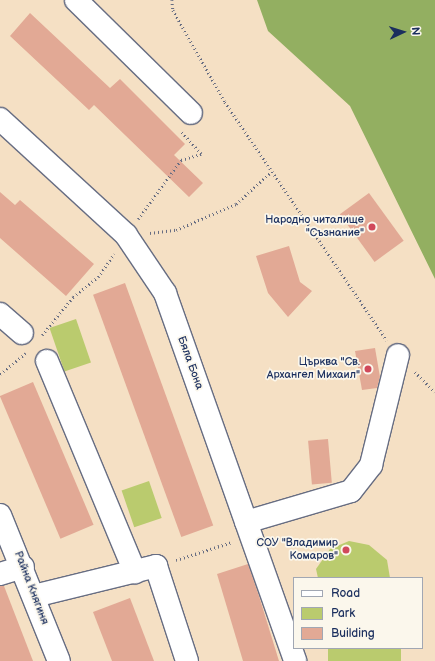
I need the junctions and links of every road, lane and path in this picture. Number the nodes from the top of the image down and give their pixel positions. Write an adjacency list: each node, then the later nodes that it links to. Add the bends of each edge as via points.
1 (76, 0): 3 (street)
2 (172, 0): 5 (path, via 173,10 225,102)
3 (191, 113): 6 (path, via 178,128 201,154 181,160)
4 (0, 119): 6 (street, Бяла Бона)
5 (271, 172): 6 (path, via 236,204 176,230); 9 (path)
6 (126, 235): 8 (path, via 98,278 73,297); 13 (street, Бяла Бона, via 165,293)
7 (0, 314): 8 (street)
8 (34, 346): 10 (path); 16 (street)
9 (398, 355): 11 (path); 13 (street, via 371,465 351,491)
10 (0, 374)
11 (435, 392)
12 (0, 515): 15 (street, Райна Княгиня)
13 (249, 529): 14 (path); 21 (street, Бяла Бона)
14 (156, 566): 16 (street); 20 (street)
15 (23, 567): 17 (street); 18 (street, Райна Княгиня)
16 (135, 572): 18 (street)
17 (0, 574)
18 (34, 596): 19 (street, Райна Княгиня)
19 (59, 661)
20 (187, 661)
21 (295, 661)

